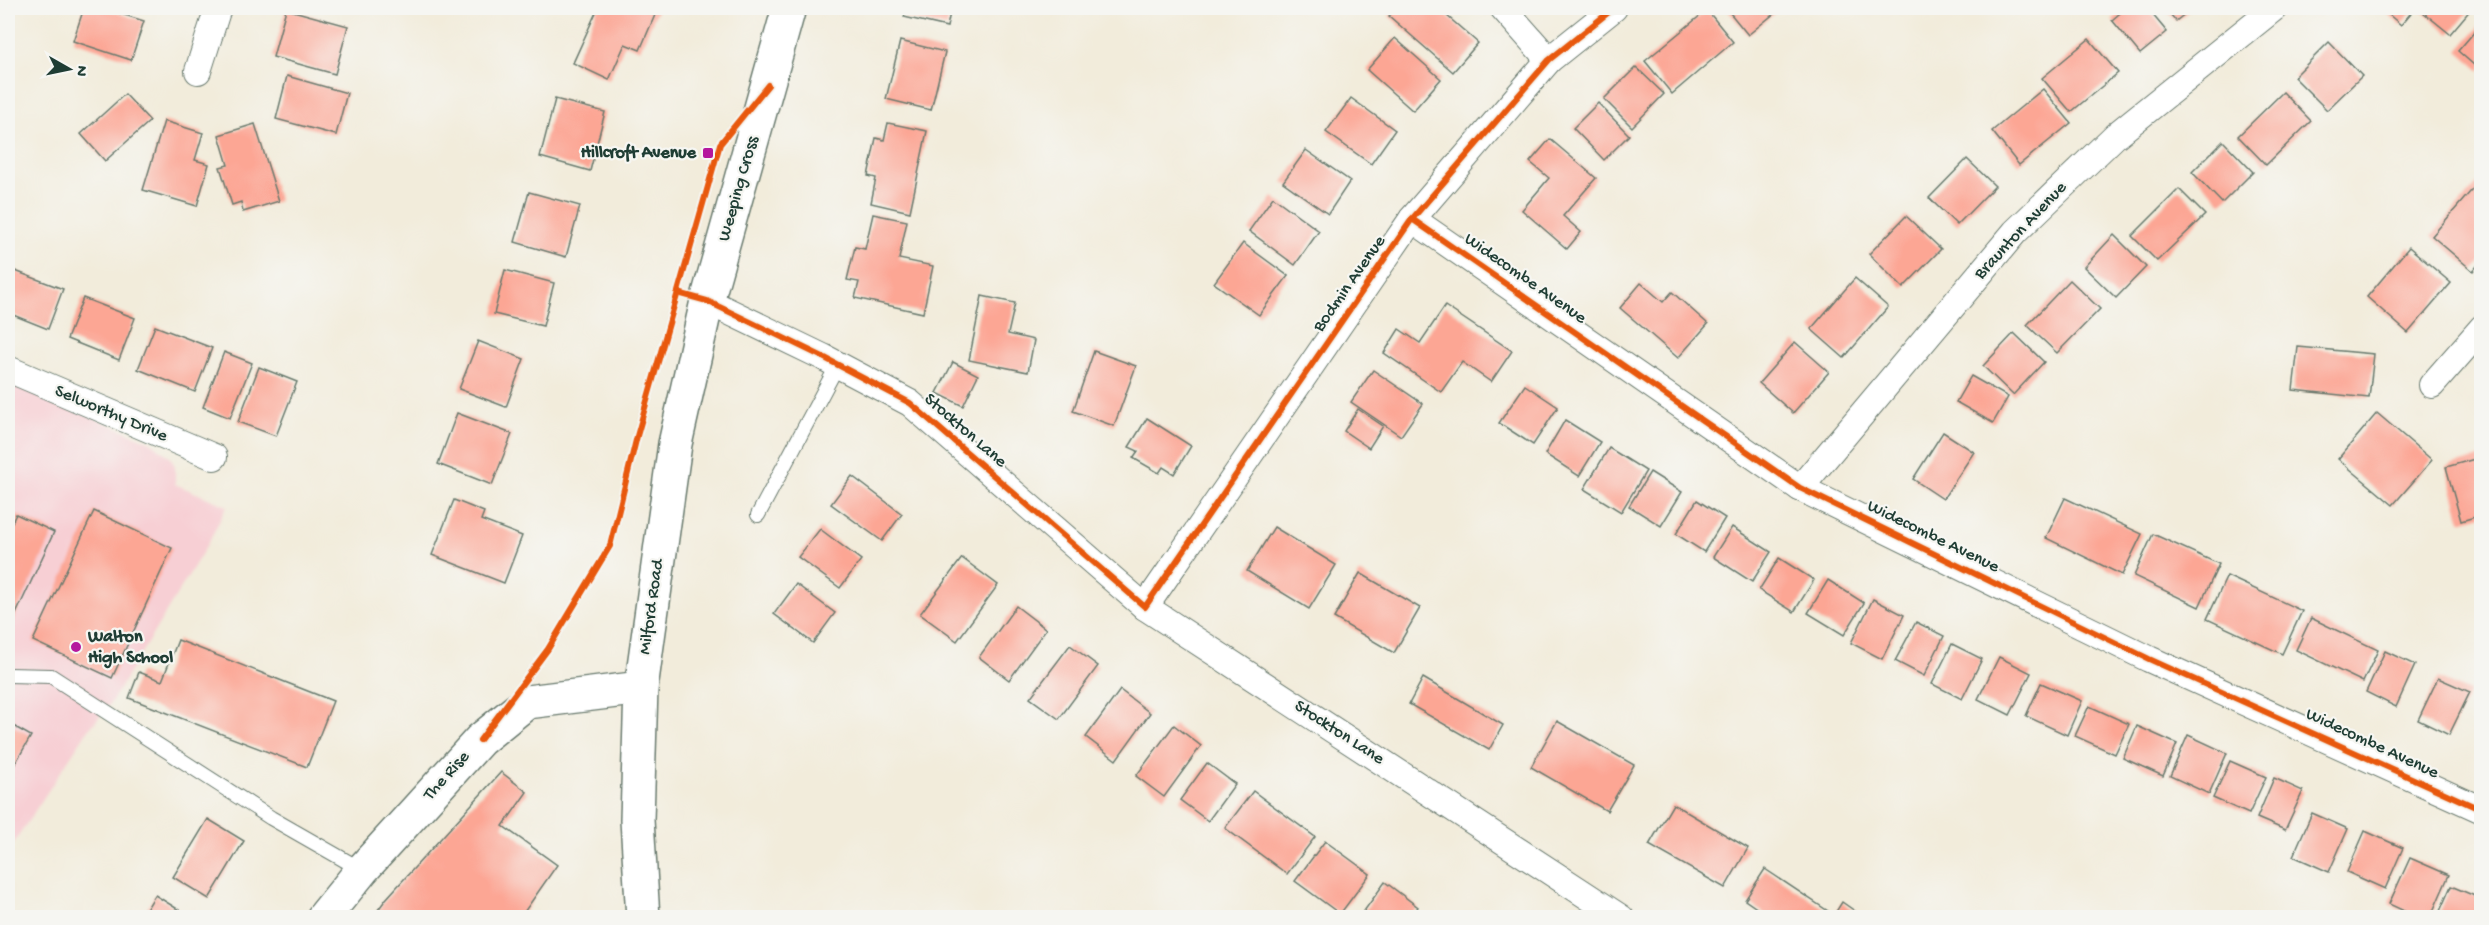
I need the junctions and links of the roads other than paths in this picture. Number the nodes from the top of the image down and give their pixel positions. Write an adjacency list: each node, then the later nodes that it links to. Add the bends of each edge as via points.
1 (218, 8): 7 (street)
2 (789, 8): 9 (main road, Weeping Cross)
3 (1503, 8): 6 (street)
4 (1614, 8): 6 (street, Bodmin Avenue)
5 (2274, 8): 15 (street, Braunton Avenue, via 2115,136 2015,232)
6 (1548, 60): 8 (street, Bodmin Avenue)
7 (198, 71)
8 (1412, 219): 15 (street, Widecombe Avenue); 17 (street, Bodmin Avenue)
9 (707, 301): 11 (street, Stockton Lane); 19 (main road, Milford Road, via 675,444)
10 (2481, 328): 13 (street)
11 (837, 366): 16 (lane); 17 (street, Stockton Lane, via 910,403)
12 (8, 369): 14 (street, Selworthy Drive)
13 (2433, 385)
14 (214, 458)
15 (1800, 488): 20 (street, Widecombe Avenue, via 2149,659)
16 (758, 515)
17 (1145, 607): 24 (street, Stockton Lane)
18 (8, 675): 21 (lane, via 51,676 271,818)
19 (641, 688): 21 (main road, The Rise, via 527,702 480,740); 23 (main road, Milford Road, via 637,820)
20 (2481, 810)
21 (362, 870): 22 (main road, The Rise)
22 (323, 918)
23 (643, 918)
24 (1621, 918)

